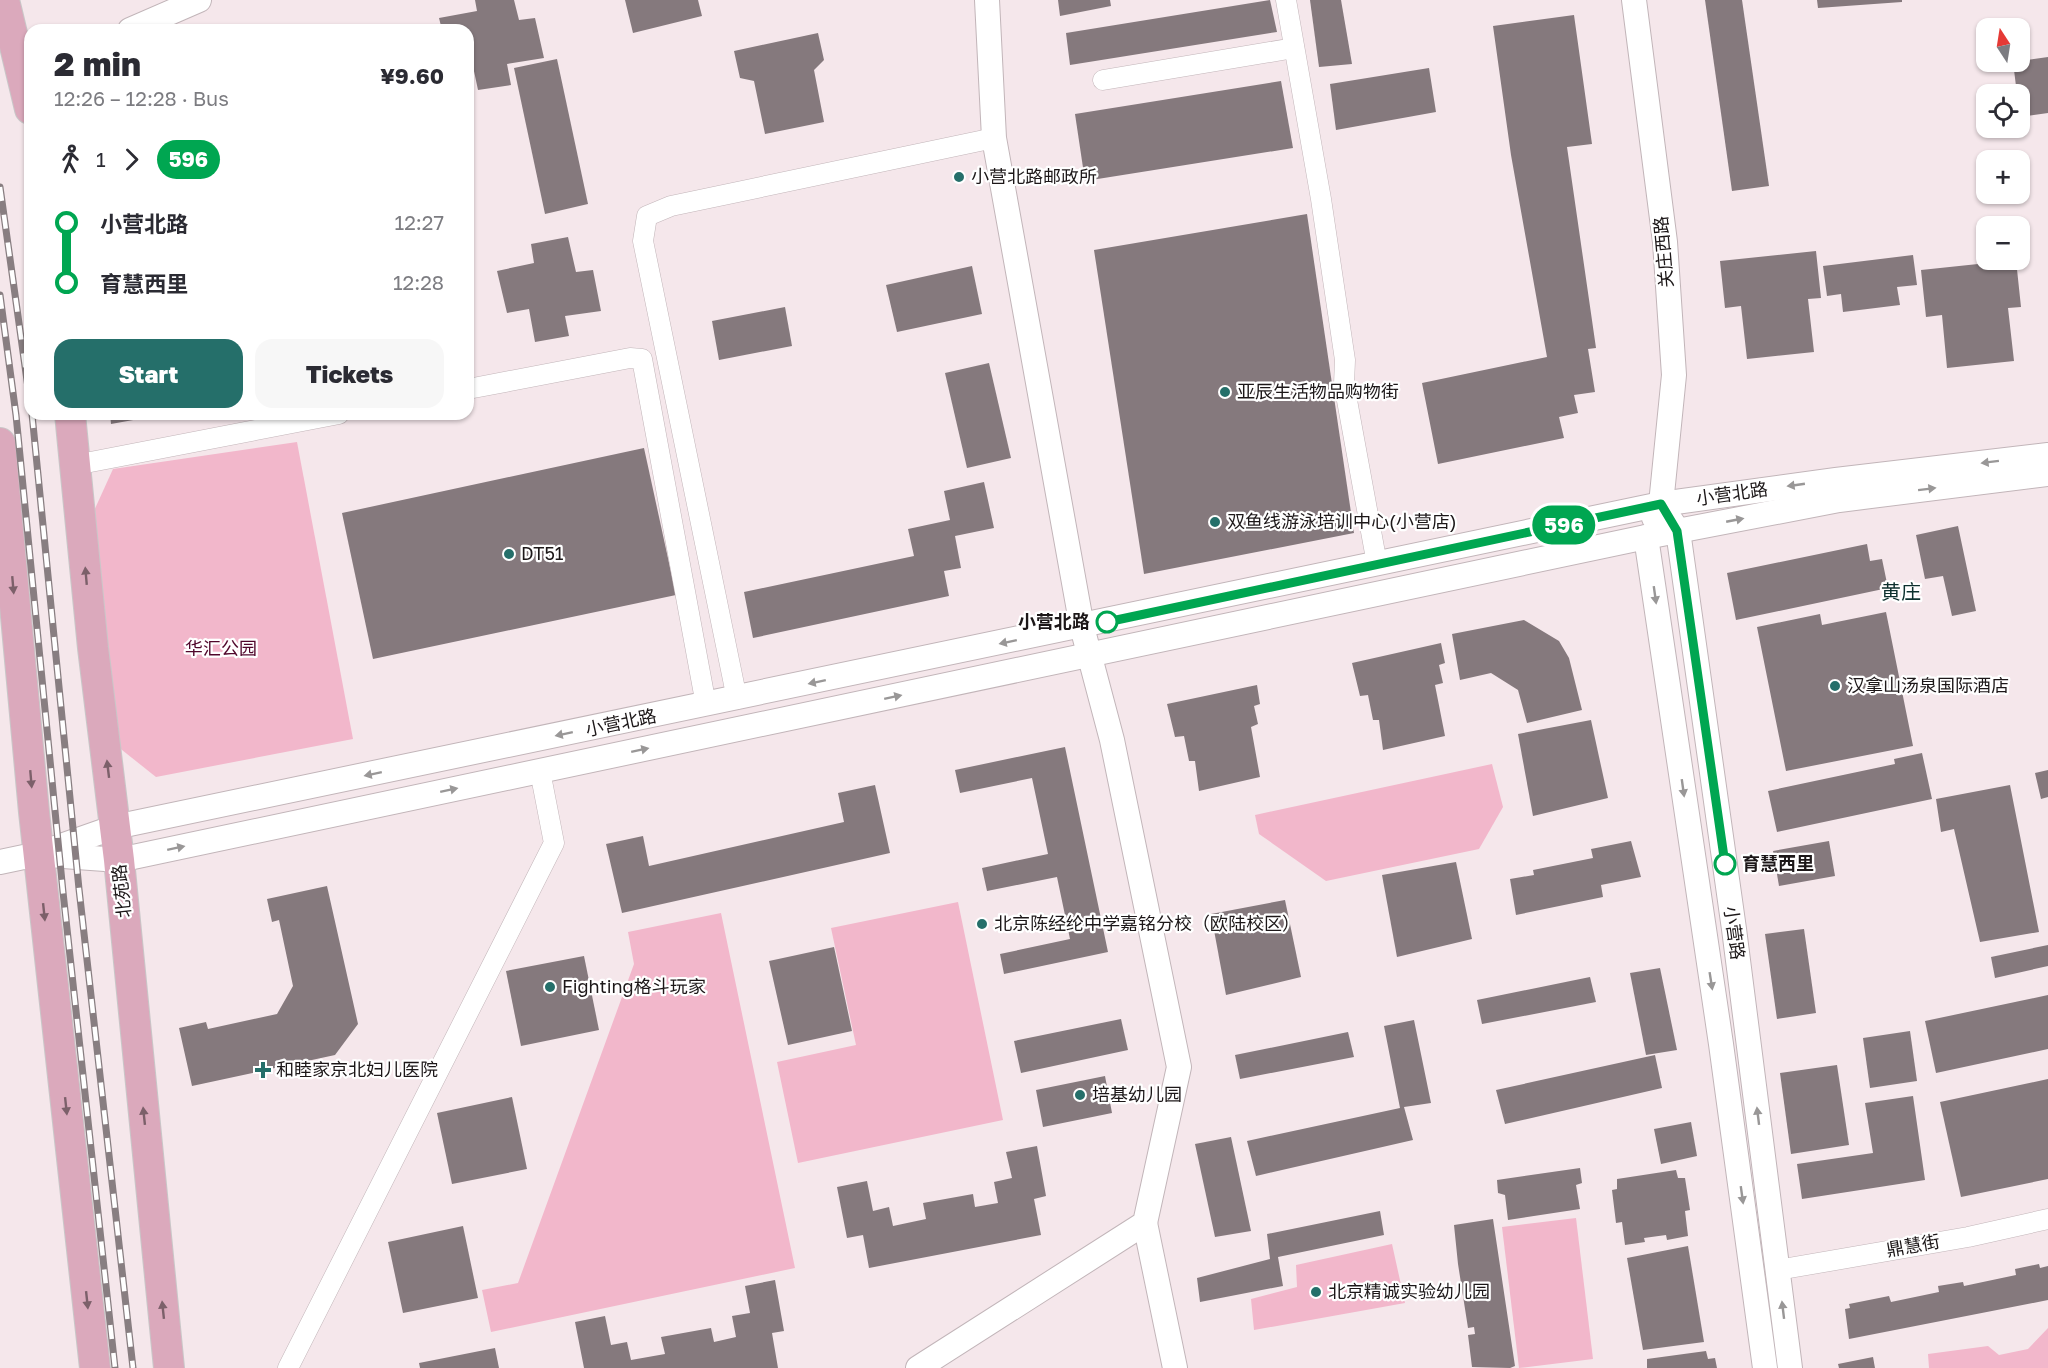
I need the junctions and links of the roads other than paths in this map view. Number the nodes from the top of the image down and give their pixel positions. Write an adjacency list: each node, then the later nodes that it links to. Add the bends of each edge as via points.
1 (4, 0): 8 (main road)
2 (199, 0): 6 (street)
3 (987, 0): 10 (street)
4 (1287, 0): 7 (street)
5 (1634, 0): 18 (street, 关庄西路, via 1665,242 1674,375)
6 (144, 24)
7 (1294, 48): 9 (street); 21 (street, via 1325,222 1345,360 1344,384)
8 (24, 65)
9 (1103, 80)
10 (994, 138): 22 (street); 24 (street, via 671,206 647,216 643,240)
11 (474, 388): 25 (street, via 630,358 642,360)
12 (71, 420): 16 (main road, 北苑路)
13 (308, 420): 16 (street)
14 (0, 443): 28 (main road, one-way to 28)
15 (2048, 455): 18 (street, 小营北路, one-way to 18)
16 (75, 465): 27 (main road, 北苑路, one-way to 16)
17 (2048, 474): 19 (street, 小营北路, one-way to 17, via 1839,500)
18 (1661, 504): 19 (street, 小营路); 20 (street, 关庄西路); 21 (street, 小营北路)
19 (1677, 531): 20 (street, 小营北路); 33 (street, 小营路, one-way to 19)
20 (1646, 537): 23 (street, 小营北路); 39 (street, 小营路, one-way to 39)
21 (1377, 564): 22 (street, 小营北路)
22 (1082, 627): 23 (street); 24 (street, 小营北路, one-way to 24)
23 (1089, 655): 26 (street, 小营北路, one-way to 23); 32 (street, via 1112,740 1179,1067)
24 (737, 699): 25 (street, 小营北路)
25 (706, 705): 27 (street, 小营北路, one-way to 27)
26 (540, 771): 29 (street, 小营北路, one-way to 26); 36 (street, via 554,843)
27 (115, 828): 28 (street, 小营北路); 29 (main road, 北苑路)
28 (38, 854): 29 (street, 小营北路); 30 (street); 34 (main road, one-way to 34)
29 (119, 860): 35 (main road, 北苑路, one-way to 29)
30 (0, 862)
31 (2048, 1219): 33 (street, 鼎慧街)
32 (1145, 1223): 37 (street); 38 (street)
33 (1778, 1270): 40 (street, 小营路, one-way to 33)
34 (95, 1368)
35 (169, 1368)
36 (288, 1368)
37 (918, 1368)
38 (1175, 1368)
39 (1765, 1368)
40 (1790, 1368)

